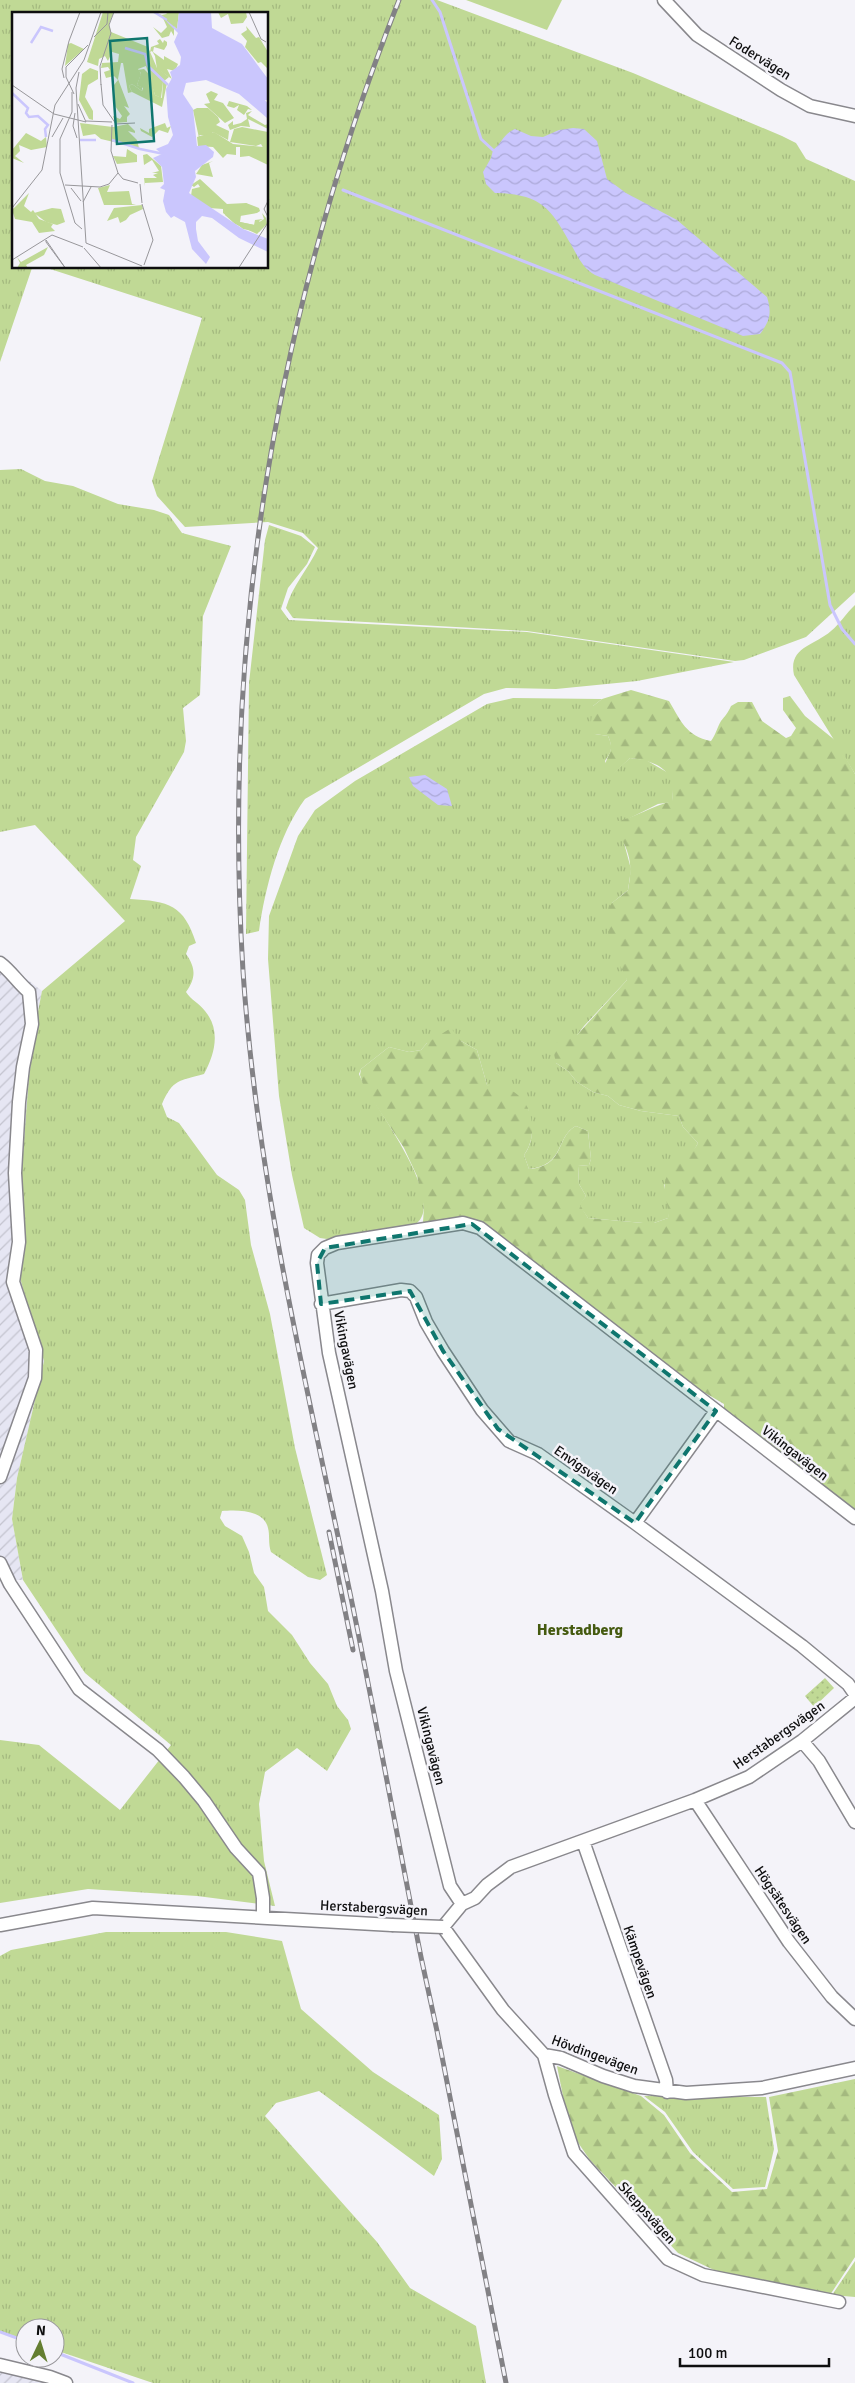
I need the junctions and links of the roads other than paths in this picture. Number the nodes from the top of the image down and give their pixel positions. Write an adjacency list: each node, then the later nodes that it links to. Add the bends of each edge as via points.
1 (664, 0): 2 (street, Fodervägen, via 697,35 781,90 810,106)
2 (855, 116)
3 (0, 963): 6 (street, via 29,992 32,1024 19,1102 15,1173 19,1242 14,1282 37,1364)
4 (321, 1304): 5 (street, Vikingavägen, via 318,1255 331,1244 472,1224 492,1236); 8 (street, Envigsvägen, via 410,1291 443,1351 509,1441 538,1454); 15 (street, Vikingavägen, via 396,1671 450,1886)
5 (716, 1411): 7 (street, Vikingavägen); 8 (street)
6 (0, 1477)
7 (855, 1518)
8 (635, 1523): 10 (street, Envigsvägen, via 802,1646 848,1684)
9 (0, 1563): 16 (street, via 10,1584 79,1689 158,1750 204,1801 236,1848 259,1873 264,1898)
10 (855, 1696): 11 (street, Herstabergsvägen)
11 (802, 1741): 12 (street, Herstabergsvägen, via 749,1777); 13 (street, via 819,1761)
12 (695, 1800): 14 (street, Herstabergsvägen); 19 (street, Högsätesvägen, via 789,1942 832,1998)
13 (855, 1822)
14 (583, 1842): 15 (street, Herstabergsvägen, via 511,1868 486,1885 475,1898); 22 (street, Kämpevägen, via 666,2080)
15 (462, 1904): 18 (street, Herstabergsvägen)
16 (263, 1916): 17 (street, Herstabergsvägen, via 93,1908); 18 (street, Herstabergsvägen, bridge)
17 (2, 1923)
18 (443, 1927): 20 (street, Hövdingevägen, via 503,2010)
19 (855, 2019)
20 (544, 2055): 22 (street, Hövdingevägen, via 634,2086); 23 (street, Skeppsvägen, via 574,2152 668,2259 703,2274)
21 (855, 2068): 22 (street, Hövdingevägen, via 762,2088)
22 (667, 2092)
23 (839, 2302)
24 (0, 2365): 25 (street, via 50,2376)
25 (66, 2383)

